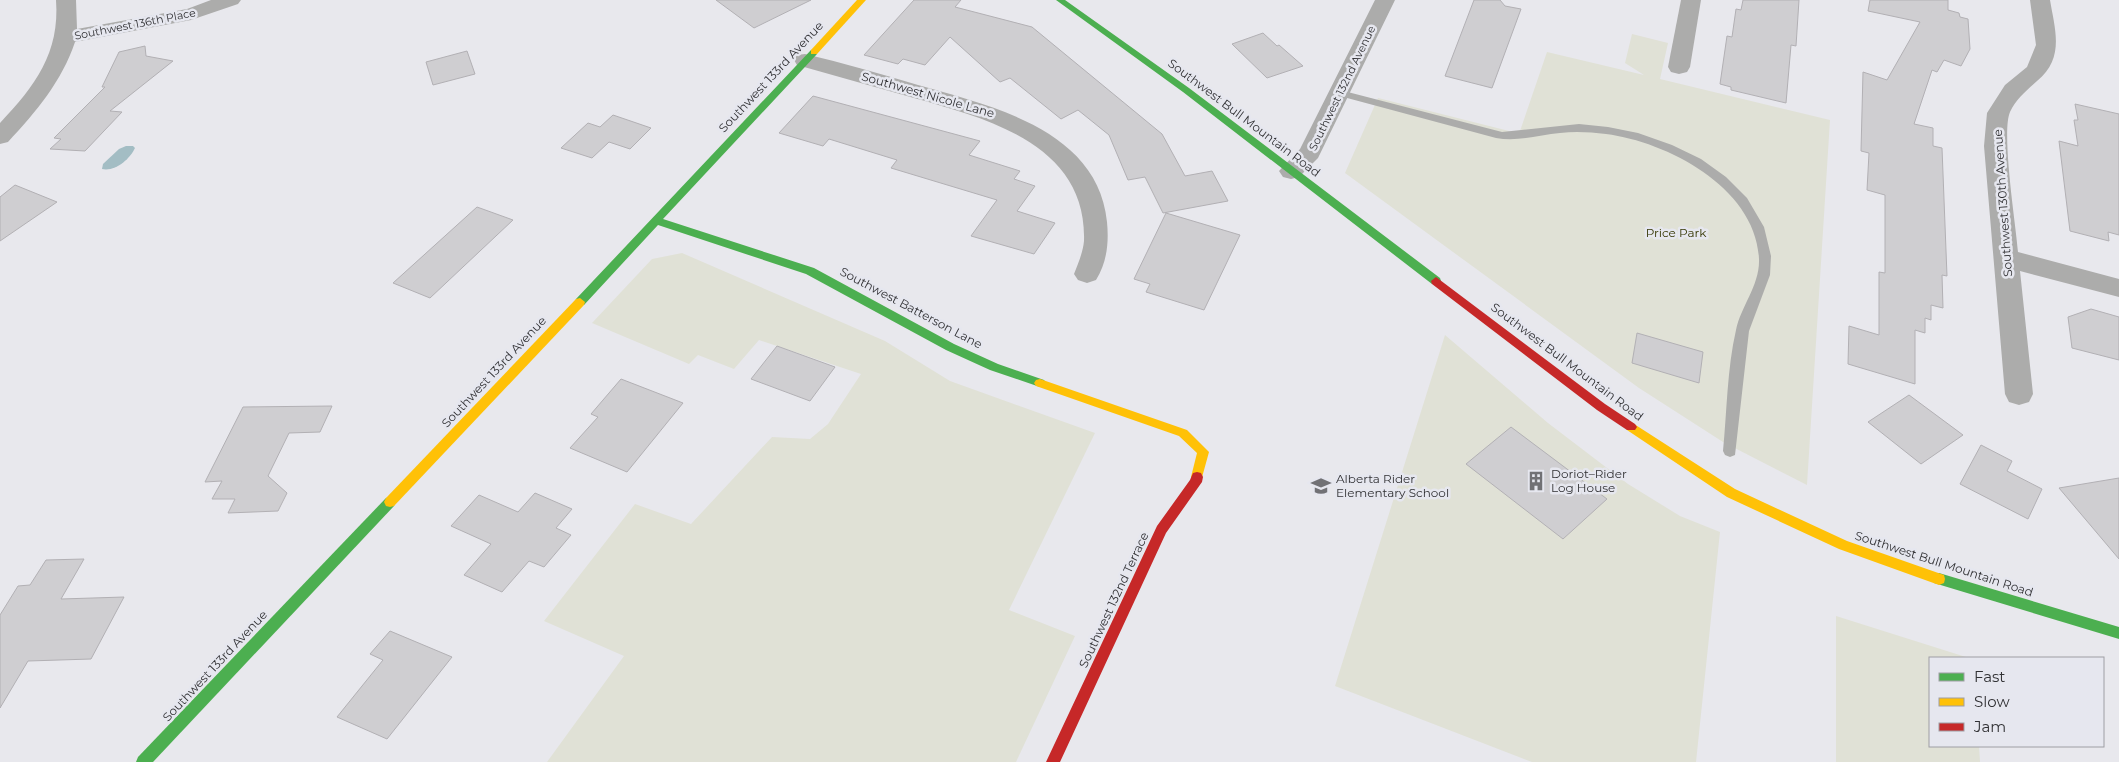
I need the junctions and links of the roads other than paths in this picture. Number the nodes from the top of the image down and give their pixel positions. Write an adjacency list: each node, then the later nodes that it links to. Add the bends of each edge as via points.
1 (66, 0): 8 (street)
2 (231, 0): 8 (street, Southwest 136th Place, via 191,14)
3 (862, 0): 9 (street, Southwest 133rd Avenue)
4 (1060, 0): 13 (street, Southwest Bull Mountain Road, via 1186,90)
5 (1385, 0): 11 (street, Southwest 132nd Avenue)
6 (1691, 0): 10 (street)
7 (2040, 0): 15 (street, Southwest 130th Avenue, via 2047,45 2037,70 2013,90 1998,113 1996,146)
8 (67, 37): 12 (street, via 42,87)
9 (805, 60): 14 (street, Southwest 133rd Avenue); 16 (street, Southwest Nicole Lane, via 985,110 1020,125 1047,142 1074,167 1090,196 1096,243)
10 (1679, 67)
11 (1340, 93): 13 (street, Southwest 132nd Avenue, via 1310,153); 19 (lane, via 1507,136 1564,128 1598,129 1651,140 1686,156 1734,191 1758,224 1765,270 1742,329)
12 (0, 137)
13 (1291, 171): 21 (street, Southwest Bull Mountain Road, via 1601,407 1731,493 1842,545 1892,564)
14 (657, 220): 20 (street, Southwest Batterson Lane, via 810,271 950,347 994,366 1183,433); 22 (street, Southwest 133rd Avenue)
15 (2007, 258): 17 (street); 18 (street, Southwest 130th Avenue)
16 (1087, 274)
17 (2119, 288)
18 (2019, 394)
19 (1730, 451)
20 (1203, 452): 23 (street, Southwest 132nd Terrace, via 1196,482 1161,530)
21 (2119, 633)
22 (143, 762)
23 (1053, 762)

